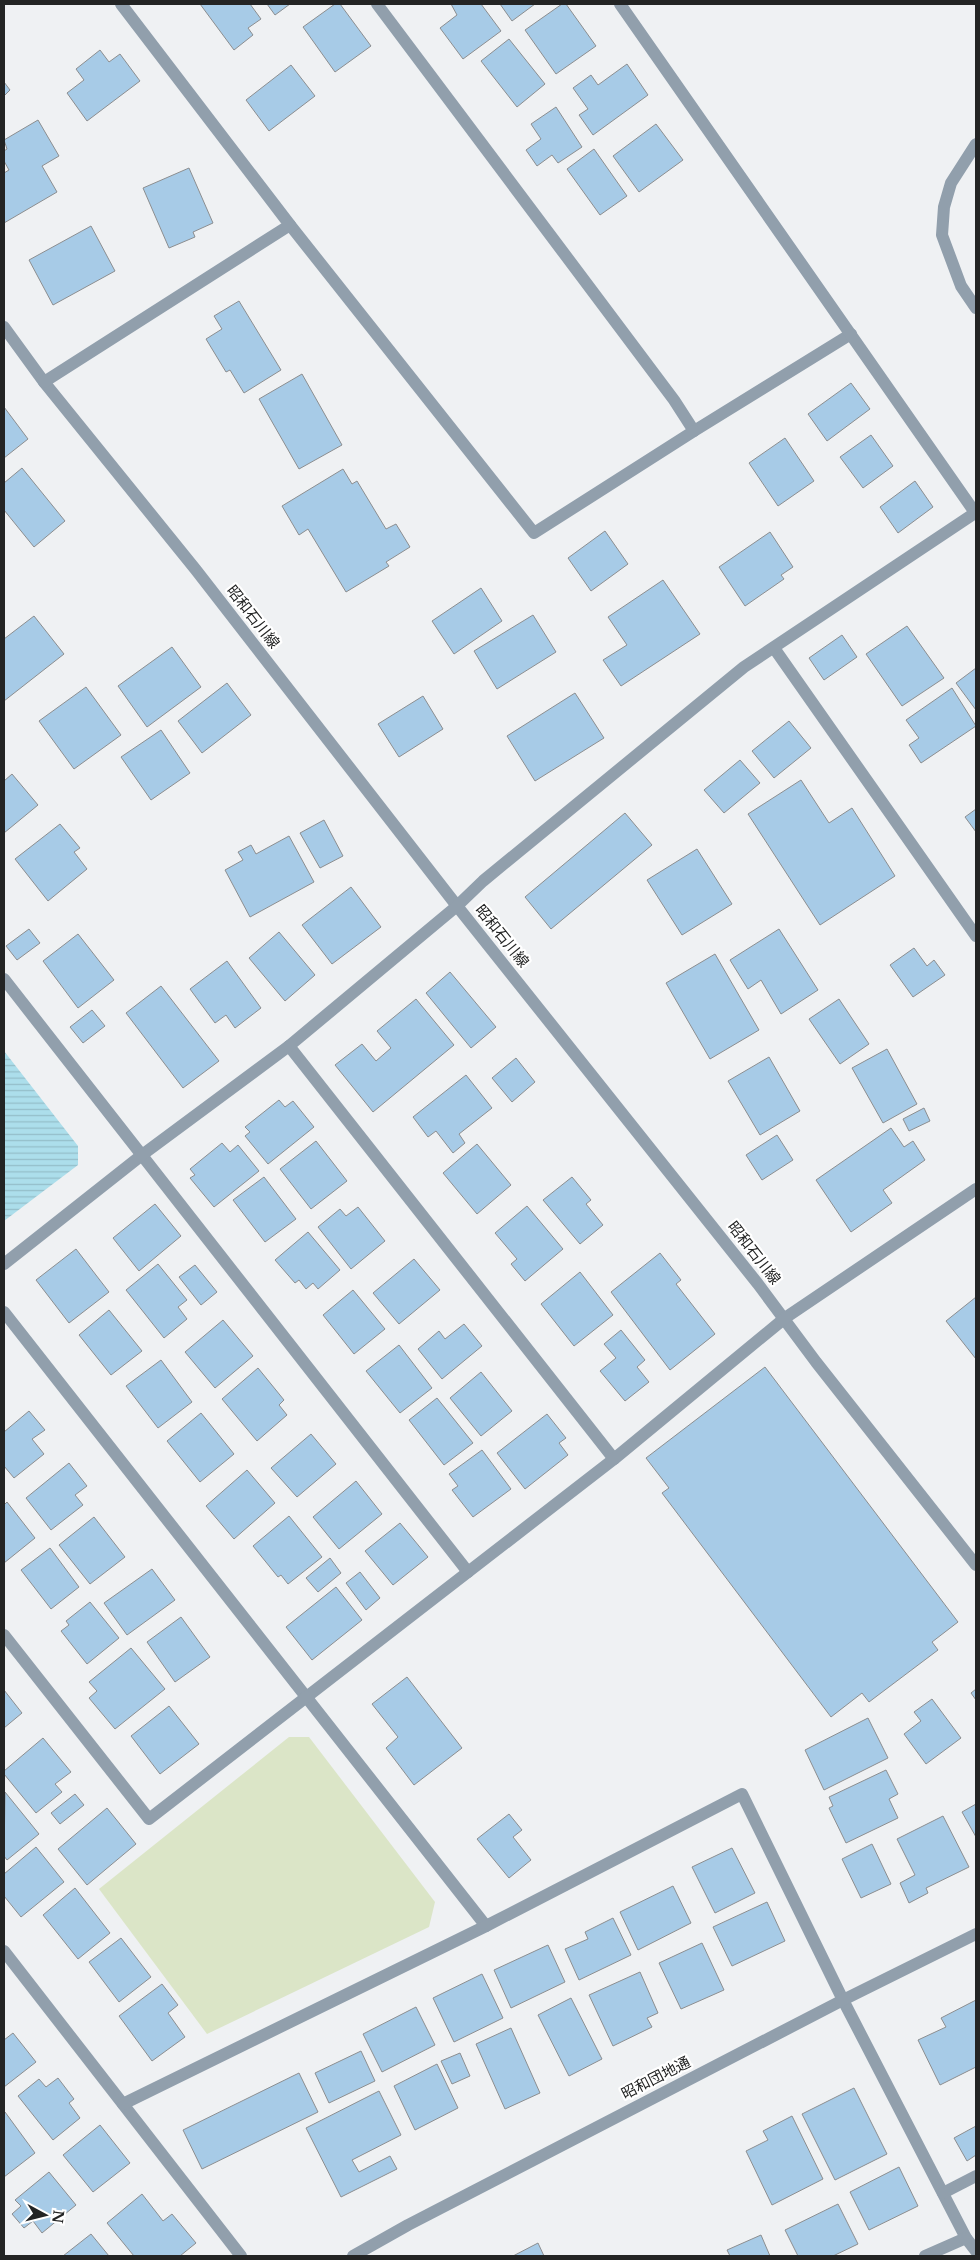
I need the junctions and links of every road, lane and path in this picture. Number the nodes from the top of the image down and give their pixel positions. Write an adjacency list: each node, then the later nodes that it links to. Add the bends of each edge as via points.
1 (122, 4): 5 (street)
2 (377, 4): 10 (street)
3 (620, 4): 8 (street)
4 (976, 144): 6 (street, via 951,184 944,207 942,235 960,286)
5 (290, 225): 9 (street); 10 (street, via 534,533)
6 (976, 308)
7 (4, 327): 9 (street, 昭和石川線)
8 (851, 334): 10 (street); 11 (street)
9 (44, 382): 13 (street, 昭和石川線, via 196,570)
10 (694, 430)
11 (976, 514): 12 (street)
12 (774, 648): 13 (street, via 744,667 490,874); 14 (street)
13 (457, 906): 16 (street); 21 (street, 昭和石川線)
14 (976, 936)
15 (4, 979): 17 (street)
16 (288, 1046): 17 (street); 22 (street)
17 (142, 1155): 19 (street); 24 (street)
18 (976, 1188): 21 (street)
19 (4, 1264)
20 (4, 1312): 26 (street)
21 (785, 1318): 22 (street); 23 (street, 昭和石川線)
22 (614, 1459): 24 (street)
23 (976, 1565)
24 (468, 1572): 26 (street)
25 (4, 1635): 26 (street, via 149,1819)
26 (305, 1698): 27 (street)
27 (486, 1926): 30 (street, via 742,1794); 31 (street)
28 (976, 1934): 30 (street, 昭和団地通)
29 (4, 1951): 31 (street)
30 (842, 2000): 33 (street); 37 (street, 昭和団地通)
31 (123, 2104): 36 (street)
32 (976, 2176): 33 (street)
33 (943, 2193): 34 (street)
34 (966, 2238): 35 (street); 38 (street)
35 (976, 2251)
36 (241, 2256)
37 (352, 2256)
38 (925, 2256)

